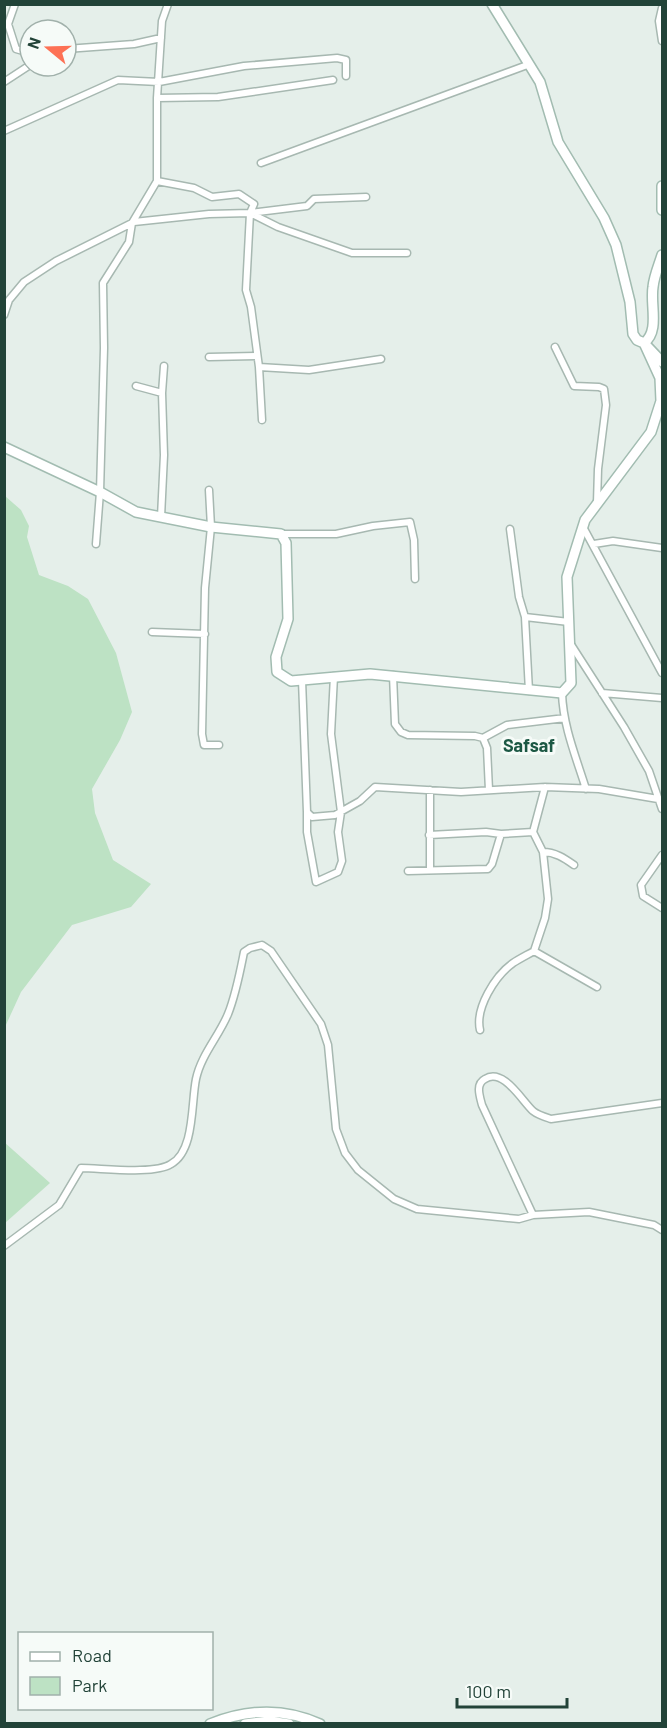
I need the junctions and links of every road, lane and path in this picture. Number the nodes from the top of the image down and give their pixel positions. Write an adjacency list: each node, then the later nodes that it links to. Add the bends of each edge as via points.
1 (15, 4): 5 (street)
2 (168, 4): 6 (street)
3 (492, 4): 10 (street)
4 (663, 8): 7 (street, via 659,21)
5 (6, 24): 9 (street)
6 (162, 38): 8 (street); 15 (street)
7 (663, 41)
8 (78, 48)
9 (18, 50)
10 (530, 64): 18 (street); 28 (street, via 540,82 558,142 616,245 630,302 633,334)
11 (18, 73): 14 (street)
12 (346, 76): 15 (street, via 346,60 300,59)
13 (333, 80): 16 (street, via 218,97)
14 (4, 82)
15 (159, 82): 16 (street); 17 (street, via 118,80)
16 (157, 98): 19 (street)
17 (4, 132)
18 (261, 163)
19 (158, 181): 23 (street, via 194,188 212,197 239,194 254,204); 24 (street)
20 (663, 186): 22 (street)
21 (366, 197): 23 (street, via 314,199 307,206)
22 (663, 210)
23 (250, 213): 24 (street); 25 (street, via 352,253); 30 (street, via 246,290)
24 (133, 222): 27 (street, via 24,282 9,300); 41 (street, via 129,242 103,283)
25 (407, 253)
26 (663, 255): 28 (street, via 652,288 653,324)
27 (4, 315)
28 (644, 343): 33 (street); 42 (street, via 660,378 661,401 651,432)
29 (555, 346): 42 (street, via 574,386 604,389)
30 (257, 356): 31 (street); 35 (street)
31 (208, 357)
32 (381, 359): 35 (street, via 309,370)
33 (663, 362)
34 (164, 366): 37 (street)
35 (259, 367): 38 (street)
36 (136, 386): 37 (street)
37 (162, 393): 43 (street)
38 (262, 420)
39 (4, 447): 41 (street)
40 (209, 490): 45 (street)
41 (100, 492): 43 (street, via 136,512); 48 (street)
42 (597, 504): 44 (street)
43 (161, 517): 45 (street)
44 (583, 526): 49 (street); 53 (street, via 567,578)
45 (211, 527): 47 (street); 55 (street)
46 (510, 529): 52 (street)
47 (281, 534): 51 (street, via 336,534 410,522); 60 (street, via 286,543 288,619 276,657 277,672 291,681)
48 (96, 544)
49 (594, 544): 50 (street, via 613,541); 57 (street)
50 (663, 548)
51 (415, 579)
52 (525, 617): 53 (street); 61 (street)
53 (569, 622): 56 (street)
54 (152, 632): 55 (street)
55 (205, 634): 67 (street, via 202,734 204,745)
56 (570, 642): 62 (street, via 571,683); 63 (street)
57 (663, 674)
58 (393, 675): 59 (street); 61 (street); 66 (street, via 395,724 401,732)
59 (334, 676): 60 (street); 75 (street, via 331,734)
60 (302, 680): 74 (street)
61 (529, 690): 62 (street)
62 (562, 693): 65 (street)
63 (603, 693): 64 (street); 72 (street, via 649,771)
64 (663, 698)
65 (565, 718): 66 (street, via 507,724); 70 (street)
66 (483, 738): 71 (street)
67 (219, 746)
68 (545, 787): 70 (street); 71 (street); 76 (street)
69 (430, 789): 71 (street); 75 (street, via 375,787); 78 (street)
70 (586, 789): 72 (street)
71 (489, 790)
72 (657, 799): 73 (street)
73 (663, 809)
74 (307, 812): 75 (street, via 323,818); 75 (street, via 316,882 338,872 342,861 338,832)
75 (341, 812)
76 (533, 832): 77 (street); 79 (street)
77 (501, 834): 78 (street); 82 (street, via 488,869)
78 (429, 835): 82 (street)
79 (543, 852): 81 (street); 85 (street, via 548,899)
80 (663, 855): 84 (street, via 641,885 643,896)
81 (574, 865)
82 (430, 870): 83 (street)
83 (408, 871)
84 (663, 908)
85 (534, 951): 86 (street); 87 (street, via 511,965 486,994 479,1014)
86 (597, 987)
87 (480, 1030)
88 (663, 1102): 89 (street, via 551,1119 534,1112 506,1081 494,1076 484,1079 478,1094 482,1106)
89 (533, 1215): 90 (street, via 589,1212); 91 (street, via 519,1219 417,1209 394,1199 358,1170 345,1153 336,1129 328,1045 321,1024 271,951 262,945 244,952 228,1015 196,1077 188,1136 179,1158 154,1170 81,1168 59,1205)
90 (663, 1230)
91 (4, 1246)
92 (210, 1724): 95 (street, via 249,1712 268,1711)
93 (245, 1724): 94 (street)
94 (289, 1724)
95 (320, 1724)

